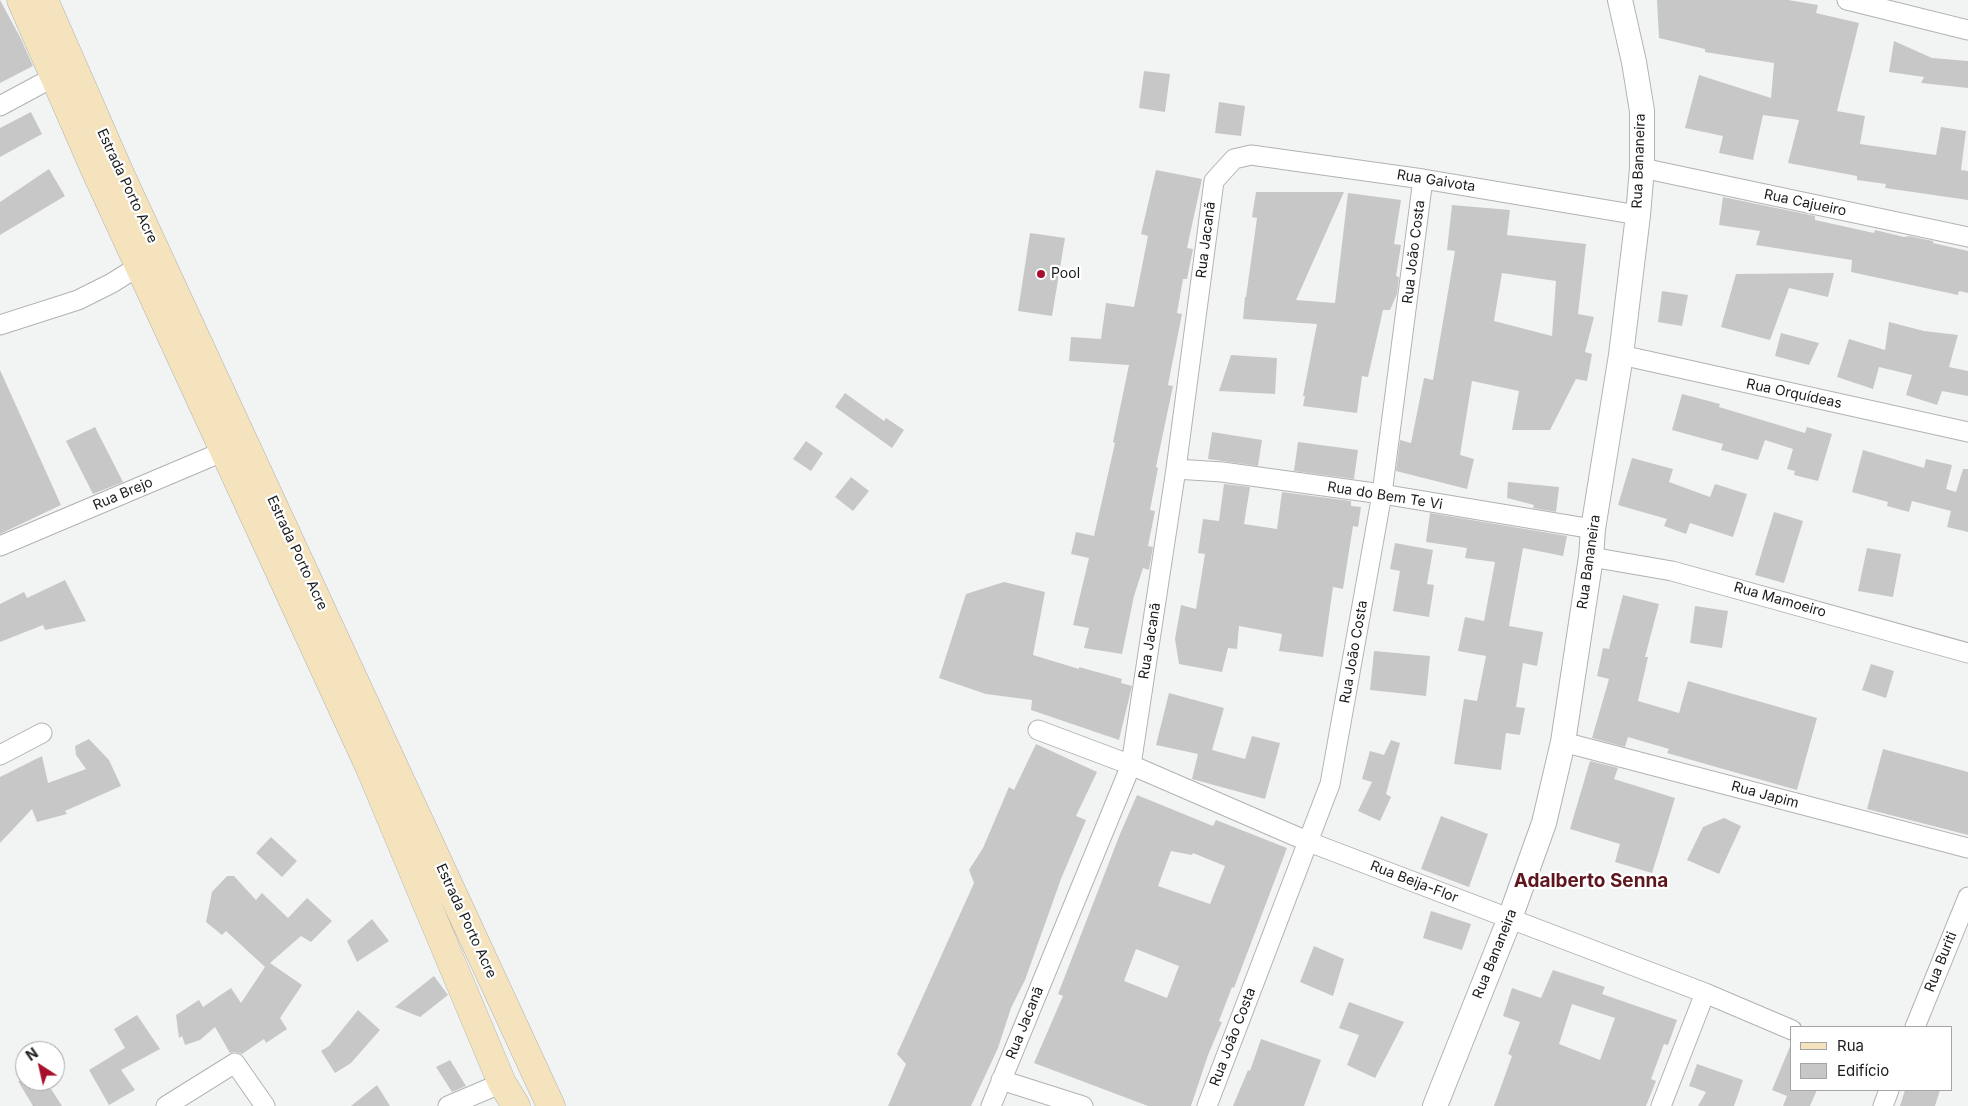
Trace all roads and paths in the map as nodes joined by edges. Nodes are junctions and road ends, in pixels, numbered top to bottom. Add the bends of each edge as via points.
1 (21, 0) edge
2 (44, 0) edge
3 (1620, 0) edge
4 (1847, 0) edge
5 (1968, 30) edge
6 (64, 71) junction
7 (0, 106) edge
8 (1234, 159) joint
9 (1642, 168) junction
10 (1423, 178) junction
11 (1638, 215) junction
12 (1968, 237) edge
13 (139, 266) junction
14 (0, 325) edge
15 (1621, 356) junction
16 (1968, 432) edge
17 (235, 447) junction
18 (1176, 469) junction
19 (1382, 494) junction
20 (1593, 529) junction
21 (0, 546) edge
22 (1591, 557) junction
23 (1968, 653) edge
24 (1038, 730) dead end
25 (42, 732) dead end
26 (1563, 742) junction
27 (0, 755) edge
28 (1131, 764) junction
29 (1309, 842) junction
30 (1968, 848) edge
31 (1968, 897) edge
32 (1510, 918) junction
33 (1705, 993) junction
34 (1915, 1026) edge
35 (1790, 1029) edge
36 (1001, 1080) junction
37 (502, 1083) junction
38 (1890, 1091) edge
39 (166, 1106) edge
40 (265, 1106) edge
41 (448, 1106) edge
42 (516, 1106) edge
43 (551, 1106) edge
44 (991, 1106) edge
45 (1083, 1106) edge
46 (1207, 1106) edge
47 (1435, 1106) edge
48 (1661, 1106) edge
49 (1883, 1106) edge

1 - 6 main road, Estrada Porto Acre
2 - 6 main road, Estrada Porto Acre
3 - 9 street, Rua Bananeira via 1642,111
4 - 5 street
6 - 7 street
6 - 13 main road, Estrada Porto Acre via 95,170
6 - 17 main road, Estrada Porto Acre via 122,178
8 - 10 street, Rua Gaivota via 1251,155
8 - 18 street, Rua Jacanã via 1214,181
9 - 11 street, Rua Bananeira
9 - 12 street, Rua Cajueiro
10 - 11 street, Rua Gaivota
10 - 19 street, Rua João Costa
11 - 15 street, Rua Bananeira
13 - 14 street via 78,300
13 - 17 main road, Estrada Porto Acre
15 - 16 street, Rua Orquídeas
15 - 20 street, Rua Bananeira
17 - 21 street, Rua Brejo
17 - 37 main road, Estrada Porto Acre
17 - 43 main road, Estrada Porto Acre
18 - 19 street, Rua do Bem Te Vi via 1222,472
18 - 28 street, Rua Jacanã
19 - 20 street, Rua do Bem Te Vi
19 - 29 street, Rua João Costa via 1330,784
20 - 22 street, Rua Bananeira
22 - 23 street, Rua Mamoeiro via 1672,571
22 - 26 street, Rua Bananeira
24 - 28 street, Rua Beija-Flor
25 - 27 street
26 - 30 street, Rua Japim
26 - 32 street, Rua Bananeira via 1544,824
28 - 29 street, Rua Beija-Flor
28 - 36 street, Rua Jacanã
29 - 32 street, Rua Beija-Flor
29 - 46 street, Rua João Costa
31 - 34 street, Rua Buriti
32 - 33 street, Rua Beija-Flor
32 - 47 street, Rua Bananeira
33 - 35 street, Rua Beija-Flor
33 - 48 street
36 - 44 street, Rua Jacanã
36 - 45 street
37 - 41 street
37 - 42 main road, Estrada Porto Acre
38 - 49 street
39 - 40 street via 235,1063

